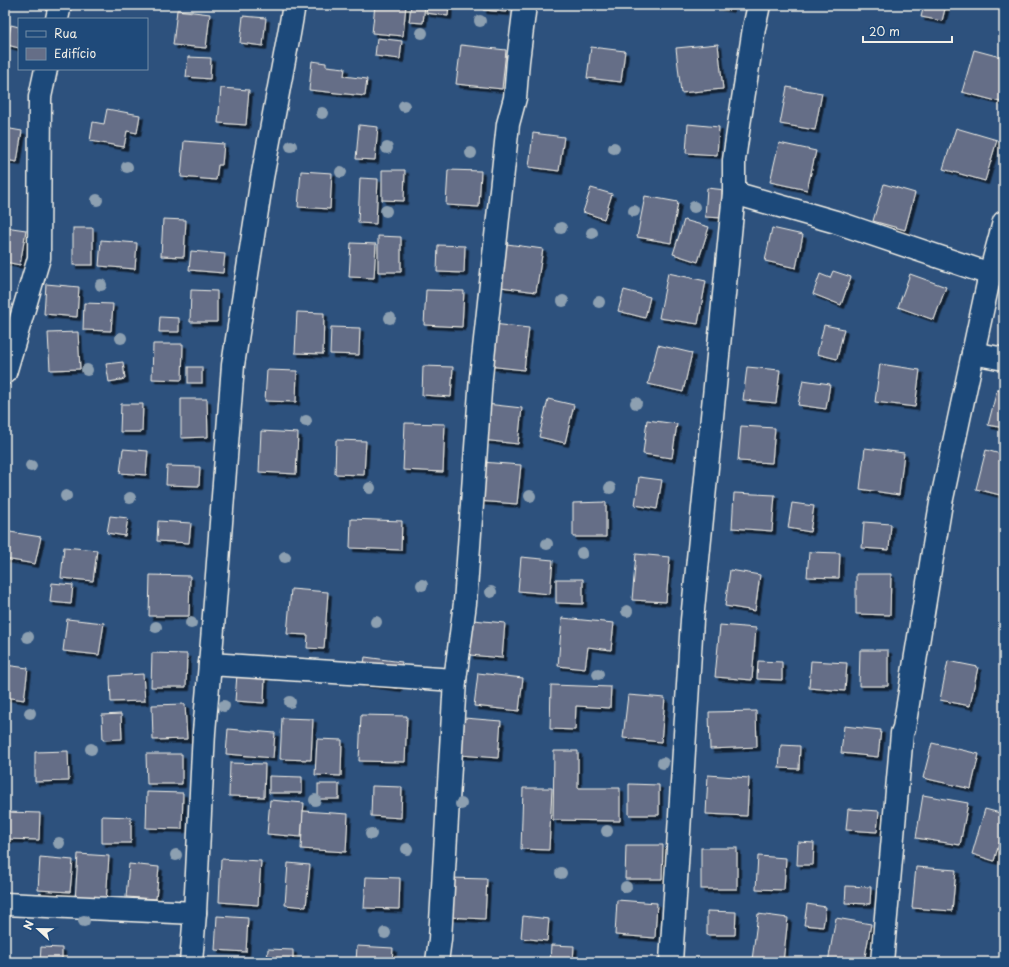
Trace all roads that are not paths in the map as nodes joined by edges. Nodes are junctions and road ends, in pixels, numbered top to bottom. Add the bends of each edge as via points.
1 (60, 5) edge
2 (294, 5) edge
3 (525, 5) edge
4 (759, 5) edge
5 (57, 18) edge
6 (46, 70) edge
7 (734, 193) junction
8 (1004, 222) edge
9 (990, 274) junction
10 (973, 353) junction
11 (1004, 359) edge
12 (5, 373) edge
13 (210, 664) junction
14 (455, 680) junction
15 (5, 904) edge
16 (195, 913) junction
17 (191, 962) edge
18 (437, 962) edge
19 (671, 962) edge
20 (882, 962) edge

1 - 5 street
2 - 13 street via 262,178 233,365
3 - 14 street via 515,98 508,124 481,377 464,603
4 - 7 street via 734,160
6 - 12 street via 40,97 39,258
7 - 9 street via 836,222
7 - 19 street via 692,620
8 - 9 street
9 - 10 street
10 - 11 street
10 - 20 street via 940,503 902,734
13 - 14 street
13 - 16 street
14 - 18 street
15 - 16 street
16 - 17 street

